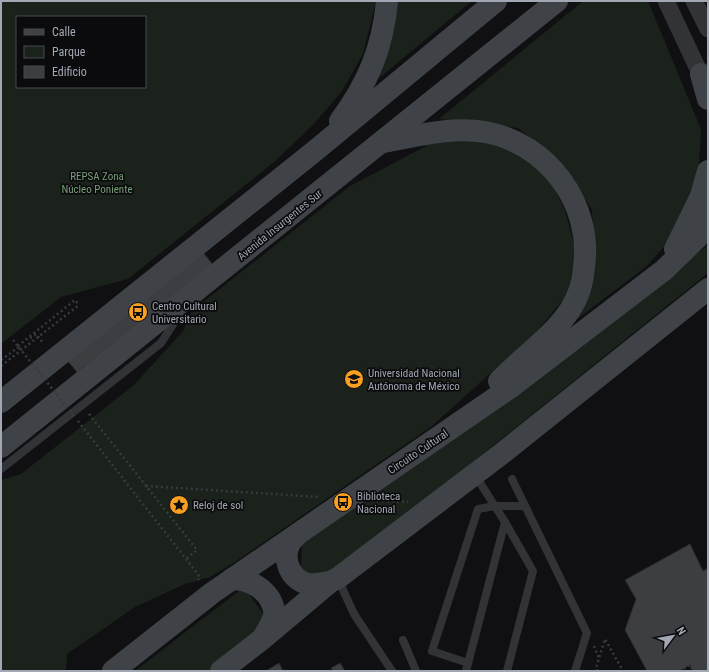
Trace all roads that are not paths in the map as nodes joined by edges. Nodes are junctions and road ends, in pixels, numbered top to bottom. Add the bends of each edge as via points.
1 (387, 1) edge
2 (496, 1) edge
3 (557, 1) edge
4 (666, 1) edge
5 (694, 1) edge
6 (708, 29) edge
7 (704, 82) edge
8 (708, 100) edge
9 (383, 142) junction
10 (316, 150) junction
11 (708, 171) edge
12 (708, 218) edge
13 (703, 235) edge
14 (664, 270) junction
15 (708, 289) edge
16 (190, 297) junction
17 (1, 402) edge
18 (474, 414) junction
19 (1, 447) edge
20 (1, 469) edge
21 (474, 474) junction
22 (512, 479) dead end
23 (495, 506) junction
24 (525, 506) junction
25 (505, 522) junction
26 (298, 534) junction
27 (232, 579) junction
28 (334, 580) junction
29 (261, 640) junction
30 (403, 640) dead end
31 (467, 667) edge
32 (113, 671) edge
33 (221, 671) edge
34 (392, 671) edge
35 (416, 671) edge
36 (507, 671) edge
37 (575, 671) edge

1 - 10 main road via 384,27 371,69 347,112
2 - 10 main road
3 - 9 main road, Avenida Insurgentes Sur
4 - 7 street
5 - 6 street
7 - 8 main road
9 - 16 main road, Avenida Insurgentes Sur
9 - 18 main road via 457,130 501,136 526,147 551,166 565,186 579,214 585,238 585,261 581,285 570,310 545,339 493,388
10 - 17 main road
11 - 14 main road via 701,196
12 - 13 main road, Circuito Cultural
13 - 14 main road, Circuito Cultural
14 - 18 main road, Circuito Cultural
15 - 21 main road
16 - 19 main road, Avenida Insurgentes Sur
16 - 20 lane via 161,344
18 - 26 main road, Circuito Cultural
21 - 23 lane
21 - 28 main road
22 - 24 lane
23 - 24 lane
23 - 25 lane
23 - 31 lane via 478,509 432,651
24 - 37 lane via 587,633
25 - 31 lane
25 - 36 lane via 533,571
26 - 27 main road, Circuito Cultural
26 - 28 main road via 289,544 288,568 296,578 306,584
27 - 29 main road via 244,579 260,588 269,598 274,611 271,624
27 - 32 main road, Circuito Cultural
28 - 29 main road
28 - 34 lane
29 - 33 main road
30 - 35 lane

